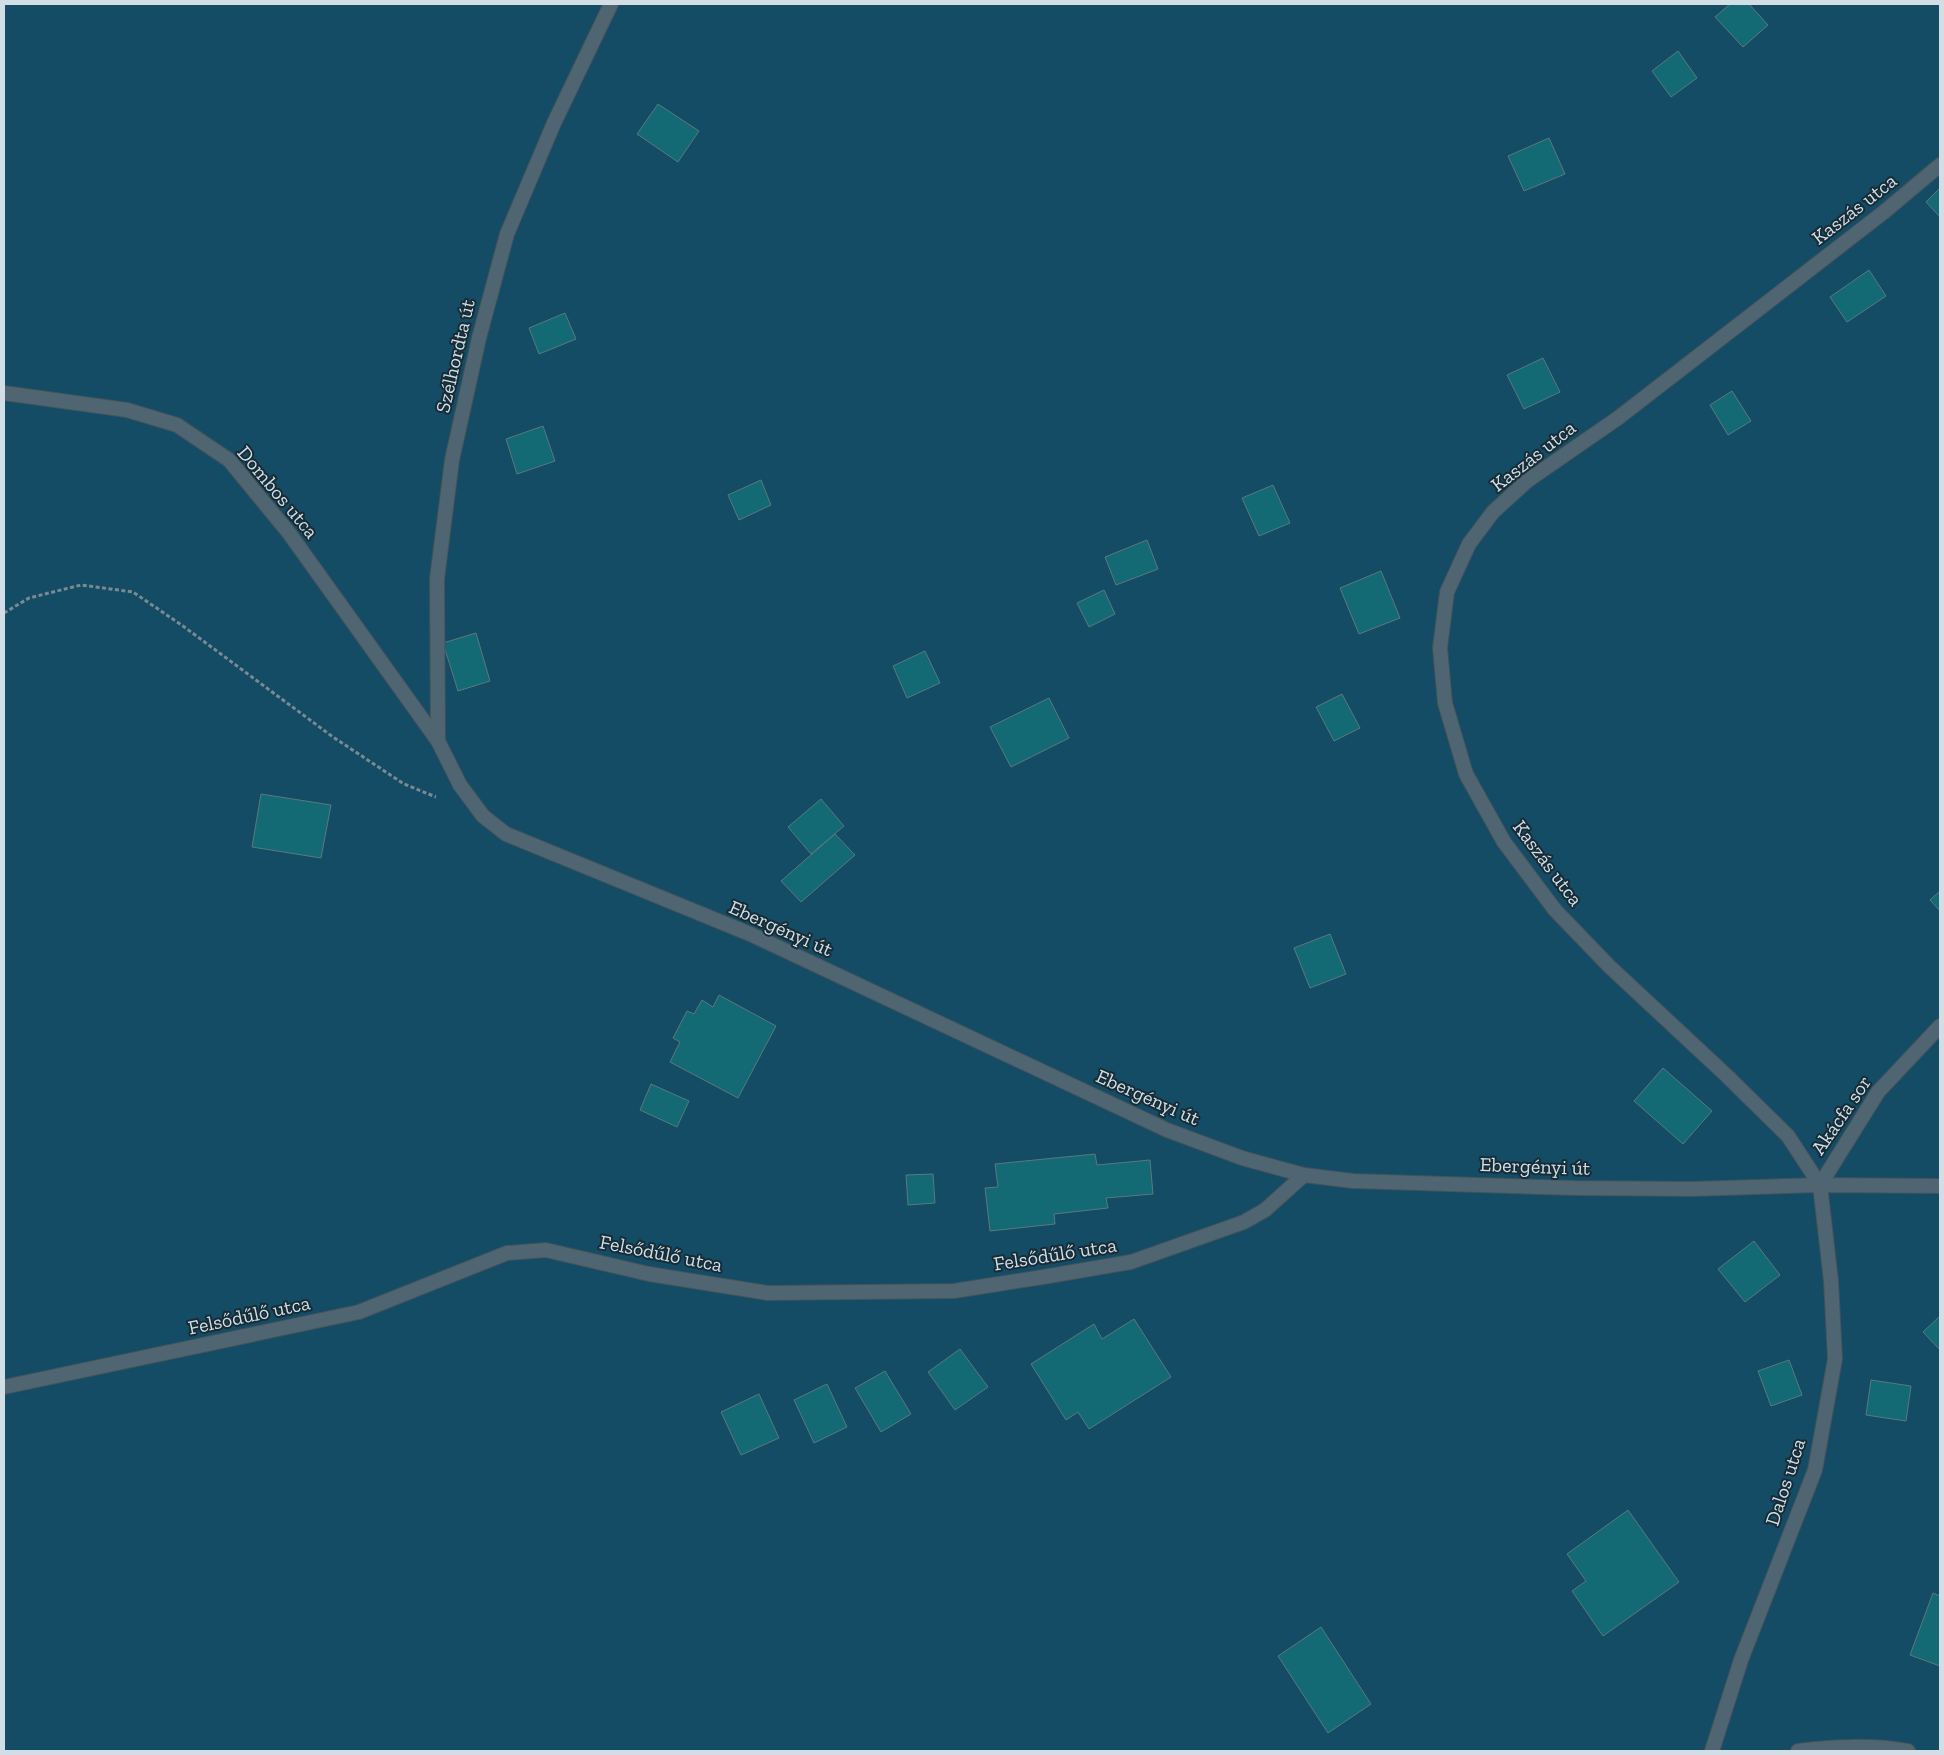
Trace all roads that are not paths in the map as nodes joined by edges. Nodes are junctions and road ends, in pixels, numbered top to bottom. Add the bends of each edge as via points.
1 (611, 4) edge
2 (1940, 165) edge
3 (4, 393) edge
4 (438, 740) junction
5 (1940, 1026) edge
6 (1304, 1175) junction
7 (1820, 1185) junction
8 (1940, 1186) edge
9 (4, 1387) edge
10 (1712, 1751) edge
11 (1798, 1751) edge
12 (1908, 1751) edge

1 - 4 street, Szélhordta út via 554,123 507,234 479,338 452,460 437,579
2 - 7 street, Kaszás utca via 1618,418 1527,481 1494,512 1469,544 1448,592 1440,648 1445,703 1466,774 1504,842 1556,910 1608,966 1788,1136
3 - 4 street, Dombos utca via 127,410 178,425 229,460 289,532
4 - 6 street, Ebergényi út via 460,786 483,816 506,834 750,934 1167,1130 1242,1158
5 - 7 street, Akácfa sor via 1878,1092
6 - 7 street, Ebergényi út via 1353,1181 1575,1188
6 - 9 street, Felsődűlő utca via 1265,1210 1244,1222 1131,1262 1043,1277 954,1291 768,1293 649,1274 546,1250 507,1253 359,1312
7 - 8 street, Ebergényi út
7 - 10 street, Dalos utca via 1831,1281 1835,1359 1814,1470 1741,1660
11 - 12 street via 1818,1748

